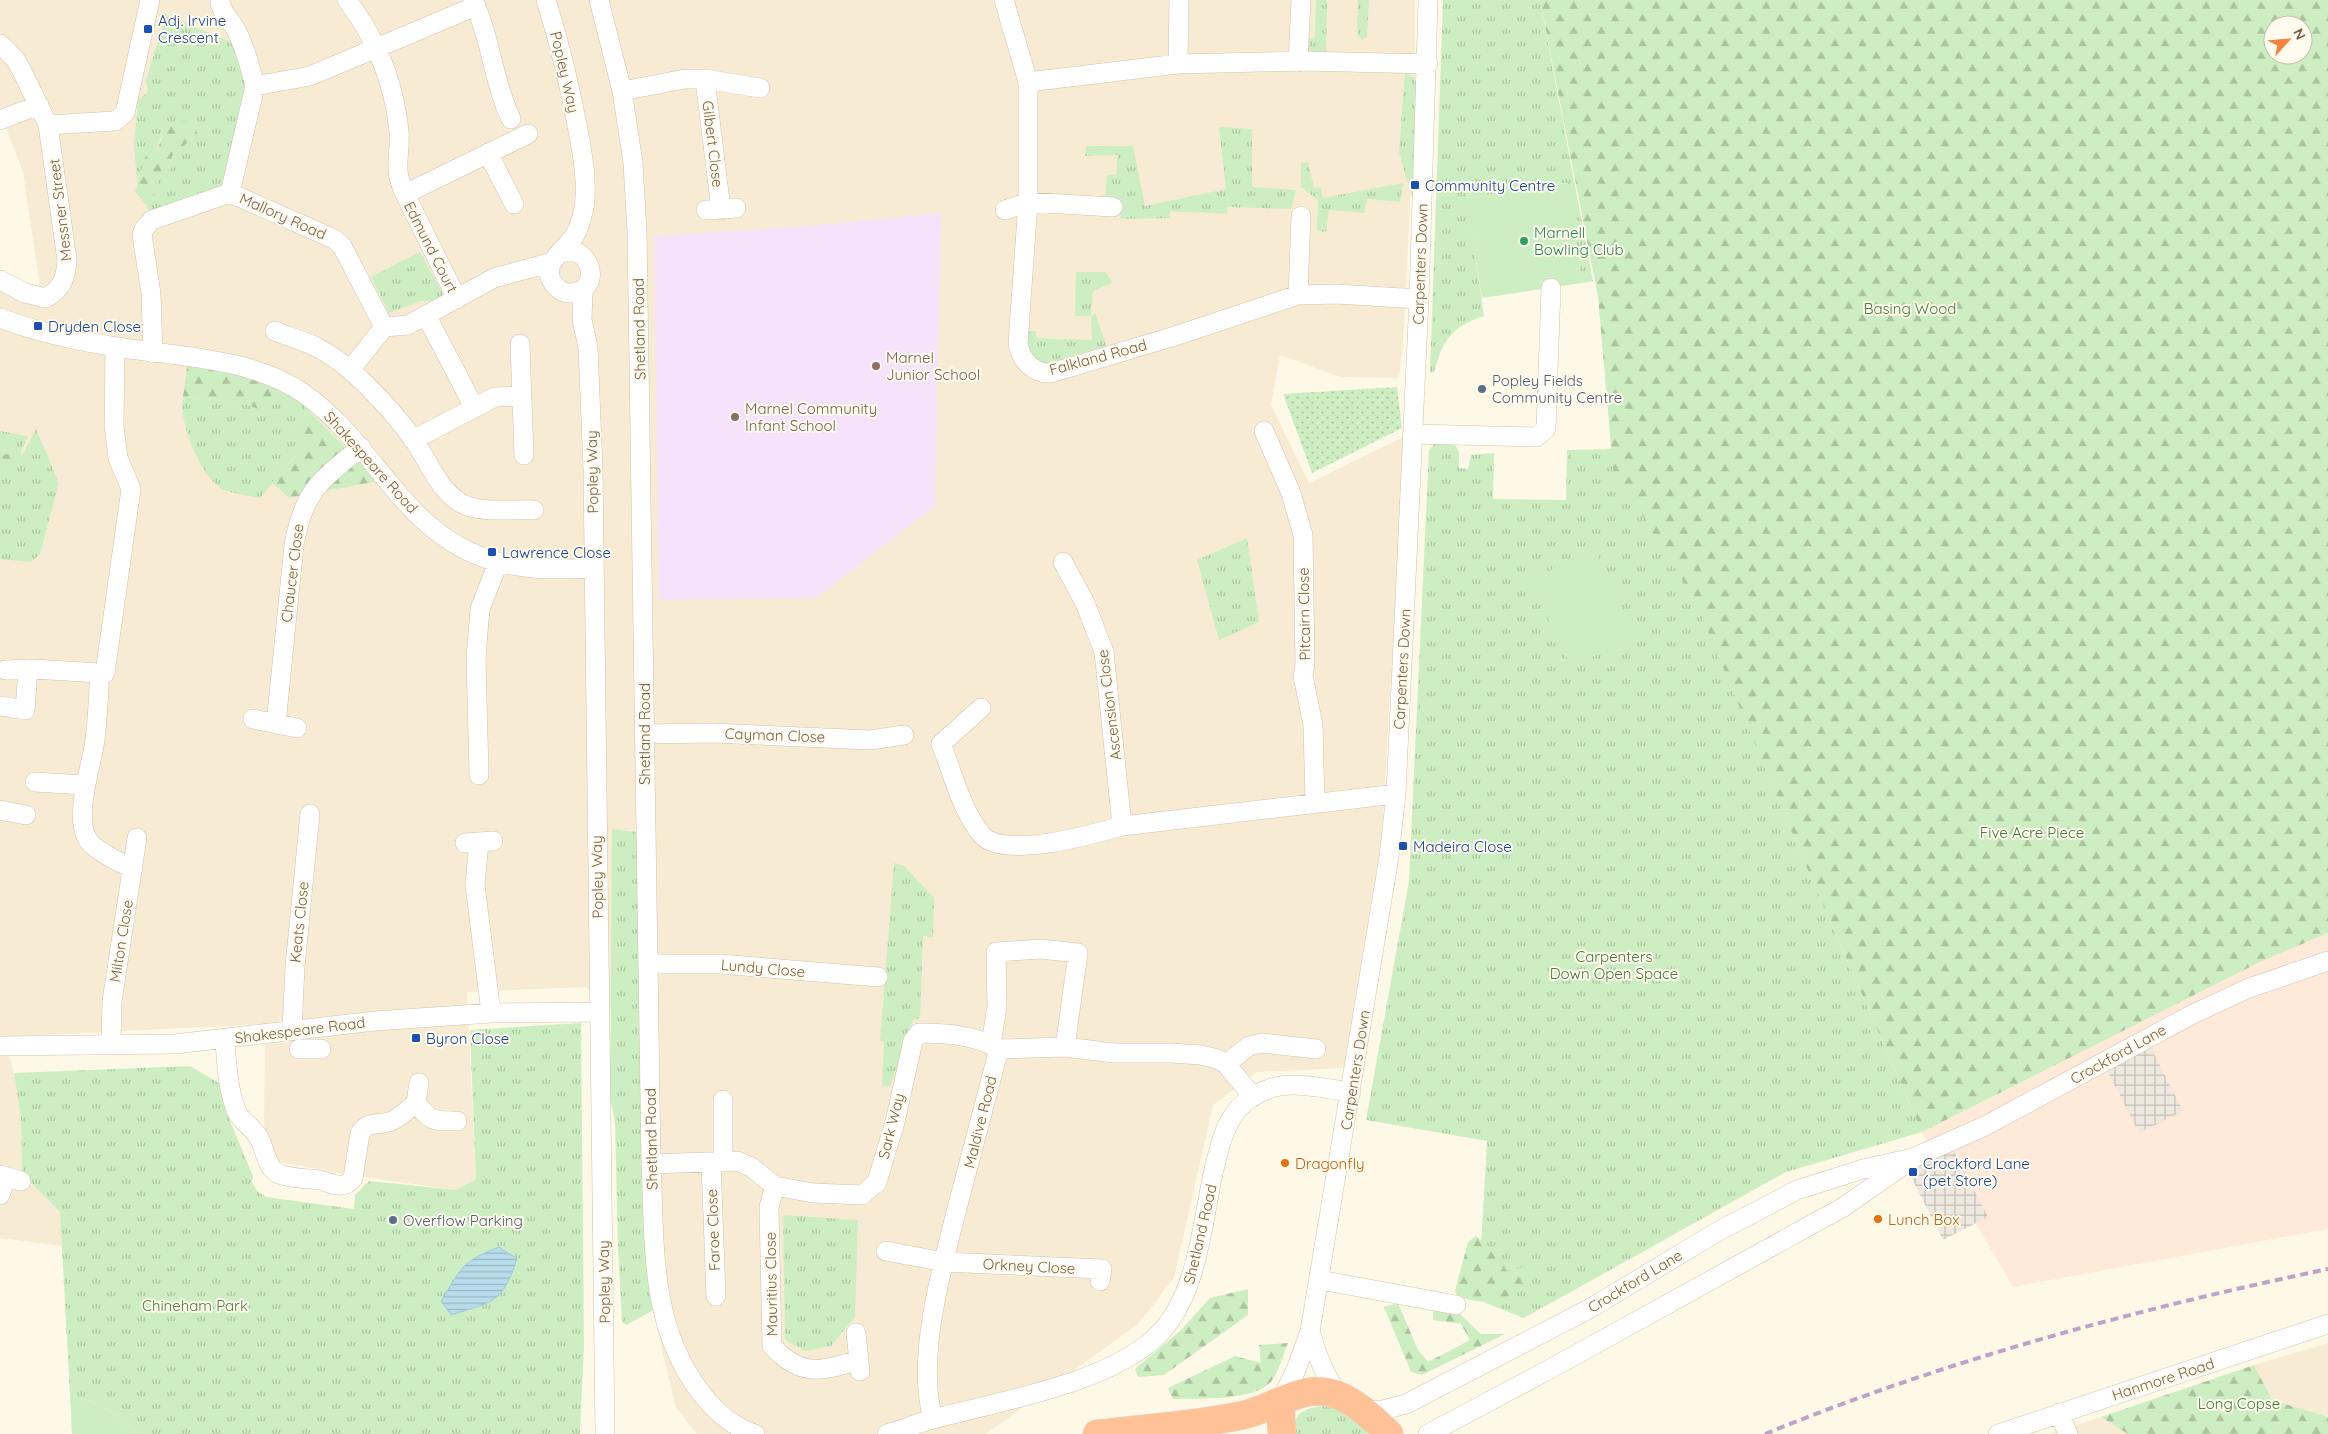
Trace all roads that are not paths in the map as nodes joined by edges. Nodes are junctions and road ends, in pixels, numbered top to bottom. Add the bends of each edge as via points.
1 (150, 0) edge
2 (220, 0) edge
3 (347, 0) edge
4 (546, 0) edge
5 (599, 0) edge
6 (1004, 0) edge
7 (1179, 0) edge
8 (1301, 0) edge
9 (1428, 0) edge
10 (475, 3) edge
11 (0, 44) edge
12 (377, 49) junction
13 (1298, 62) junction
14 (1178, 64) junction
15 (1428, 64) junction
16 (705, 79) junction
17 (1028, 82) junction
18 (255, 86) junction
19 (760, 88) dead end
20 (622, 91) junction
21 (39, 105) junction
22 (511, 119) dead end
23 (0, 120) edge
24 (48, 125) junction
25 (528, 134) dead end
26 (488, 153) junction
27 (230, 192) junction
28 (405, 194) junction
29 (1028, 202) junction
30 (514, 204) dead end
31 (1113, 208) dead end
32 (721, 209) dead end
33 (1005, 210) dead end
34 (1301, 216) dead end
35 (576, 233) junction
36 (584, 256) junction
37 (557, 257) junction
38 (514, 273) junction
39 (0, 280) edge
40 (1552, 288) dead end
41 (569, 289) junction
42 (1298, 295) junction
43 (457, 299) junction
44 (1419, 299) junction
45 (426, 315) junction
46 (0, 318) edge
47 (384, 327) junction
48 (275, 331) dead end
49 (520, 344) dead end
50 (115, 347) junction
51 (153, 353) junction
52 (350, 370) junction
53 (522, 396) junction
54 (474, 407) junction
55 (1264, 430) dead end
56 (1413, 434) junction
57 (413, 440) junction
58 (361, 446) junction
59 (524, 455) dead end
60 (534, 510) dead end
61 (1064, 562) dead end
62 (498, 563) junction
63 (593, 568) junction
64 (28, 669) junction
65 (5, 670) dead end
66 (100, 673) junction
67 (0, 706) edge
68 (981, 708) dead end
69 (253, 719) dead end
70 (276, 724) junction
71 (297, 728) dead end
72 (644, 734) junction
73 (910, 736) dead end
74 (478, 775) dead end
75 (35, 782) dead end
76 (85, 785) junction
77 (1396, 794) junction
78 (1315, 803) junction
79 (0, 810) edge
80 (26, 814) dead end
81 (311, 814) dead end
82 (1122, 826) junction
83 (136, 838) dead end
84 (479, 842) dead end
85 (133, 868) junction
86 (2328, 961) edge
87 (648, 964) junction
88 (879, 976) dead end
89 (599, 1012) junction
90 (491, 1013) junction
91 (298, 1030) junction
92 (225, 1038) junction
93 (112, 1045) junction
94 (0, 1046) edge
95 (1065, 1046) junction
96 (995, 1047) junction
97 (308, 1049) dead end
98 (1319, 1051) dead end
99 (1226, 1064) junction
100 (419, 1083) dead end
101 (1351, 1092) junction
102 (1253, 1097) junction
103 (723, 1100) dead end
104 (416, 1103) junction
105 (457, 1121) dead end
106 (1913, 1158) junction
107 (717, 1163) junction
108 (650, 1164) junction
109 (9, 1178) edge
110 (768, 1182) junction
111 (0, 1195) edge
112 (886, 1251) dead end
113 (944, 1262) junction
114 (1320, 1280) junction
115 (1100, 1281) dead end
116 (716, 1296) dead end
117 (1456, 1306) dead end
118 (2328, 1324) edge
119 (1310, 1330) junction
120 (856, 1333) dead end
121 (605, 1366) junction
122 (1337, 1394) junction
123 (1280, 1402) junction
124 (1359, 1409) junction
125 (2059, 1414) junction
126 (933, 1419) junction
127 (605, 1434) edge
128 (616, 1434) edge
129 (755, 1434) edge
130 (887, 1434) edge
131 (1097, 1434) edge
132 (1282, 1434) edge
133 (1389, 1434) edge
134 (1428, 1434) edge
135 (1998, 1434) edge
136 (2068, 1434) edge

1 - 24 street via 125,113 115,121
2 - 18 street via 220,7 244,47
3 - 12 street, Edmund Court
4 - 35 street, Popley Way via 566,67 583,158 584,206
5 - 20 street, Shetland Road
6 - 17 street, Falkland Road
7 - 14 street
8 - 13 street
9 - 15 street, Carpenters Down
10 - 12 street
10 - 22 street via 498,86
11 - 21 street via 15,59
12 - 18 street via 310,76
12 - 28 street, Edmund Court via 393,93 399,133 397,171
13 - 14 street
13 - 15 street
14 - 17 street
15 - 44 street, Carpenters Down
16 - 19 street, Gilbert Close
16 - 20 street, Gilbert Close via 685,79
16 - 32 street, Gilbert Close
17 - 29 street, Falkland Road
18 - 27 street
20 - 72 street, Shetland Road via 633,163 637,232
21 - 23 street
21 - 24 street
24 - 39 street, Messner Street via 66,245 66,277 61,286 46,298 25,293
25 - 26 street, Edmund Court
26 - 28 street, Edmund Court
26 - 30 street
27 - 47 street, Mallory Road via 334,239 342,246
27 - 51 street, Mallory Road via 152,220 144,229
28 - 43 street, Edmund Court
29 - 31 street
29 - 33 street
29 - 42 street, Falkland Road via 1018,344 1025,361 1038,371 1060,371
34 - 42 street
35 - 36 street
35 - 37 street, Popley Way
36 - 37 street via 577,252
36 - 41 street via 591,268 591,276
37 - 38 street
37 - 41 street, Popley Way via 549,273
38 - 41 street
38 - 43 street via 494,278
40 - 56 street via 1546,429 1536,436
41 - 63 street, Popley Way via 582,320 588,347
42 - 44 street, Falkland Road
43 - 45 street
44 - 56 street, Carpenters Down
45 - 47 street via 408,325
45 - 54 street
46 - 50 street, Shakespeare Road
47 - 52 street
48 - 52 street via 318,348
49 - 53 street
50 - 51 street, Shakespeare Road
50 - 66 street via 114,426 118,458 131,489 105,673
51 - 58 street, Shakespeare Road via 248,368 276,378 302,393 335,419
52 - 57 street
53 - 54 street via 495,397
53 - 59 street
54 - 57 street
55 - 78 street, Pitcairn Close via 1291,494 1303,535 1303,676 1313,725
56 - 77 street, Carpenters Down
57 - 60 street via 445,487 467,506
58 - 62 street, Shakespeare Road via 400,496 422,518 474,556
58 - 70 street, Chaucer Close via 316,485 299,516
61 - 82 street, Ascension Close via 1085,603 1104,652
62 - 63 street, Shakespeare Road via 527,568
62 - 74 street via 490,579 480,619 476,657
63 - 89 street, Popley Way
64 - 65 street
64 - 66 street
64 - 67 street via 25,710
66 - 76 street via 94,742
68 - 82 street via 942,744 966,810 983,836 1010,847 1082,838
69 - 70 street
70 - 71 street
72 - 73 street, Cayman Close via 713,733 870,740
72 - 87 street, Shetland Road
75 - 76 street
76 - 85 street via 82,824 88,841
77 - 78 street
77 - 101 street, Carpenters Down
78 - 82 street
79 - 80 street
81 - 91 street, Keats Close via 295,966
83 - 85 street, Milton Close
84 - 90 street via 475,885
85 - 93 street, Milton Close via 112,1001
86 - 106 street, Crockford Lane via 2249,988 2193,1014 1985,1126
87 - 88 street, Lundy Close via 720,964
87 - 108 street, Shetland Road
89 - 90 street, Shakespeare Road
89 - 121 street, Popley Way
90 - 91 street, Shakespeare Road
91 - 92 street, Shakespeare Road
91 - 97 street, Keats Close
92 - 93 street, Shakespeare Road via 175,1044
92 - 104 street via 228,1078 239,1115 252,1126 269,1164 285,1176 341,1186 348,1184 353,1178 360,1133 364,1127 390,1122
93 - 94 street, Shakespeare Road
95 - 96 street
95 - 96 street, Maldive Road via 1078,954 1041,948 996,952
95 - 99 street via 1114,1053 1200,1055
96 - 110 street, Sark Way via 951,1033 919,1033 913,1041 895,1122 877,1182 862,1195 813,1193
96 - 113 street, Maldive Road
98 - 99 street via 1262,1043 1249,1046
99 - 102 street
100 - 104 street
101 - 102 street, Shetland Road via 1290,1085 1269,1088
101 - 114 street, Carpenters Down
102 - 126 street, Shetland Road via 1234,1114 1225,1130 1186,1292 1174,1316 1158,1335 1139,1351 1078,1379 1021,1398
103 - 107 street, Faroe Close
104 - 105 street via 434,1121
106 - 124 street, Crockford Lane via 1862,1169 1797,1190 1717,1232 1589,1309 1406,1404 1379,1411
106 - 134 street, Crockford Lane via 1842,1208 1553,1374
107 - 108 street
107 - 110 street via 737,1162 751,1167
107 - 116 street, Faroe Close
108 - 129 street, Shetland Road via 658,1293 669,1337 687,1374 708,1401 721,1415
109 - 111 street
110 - 120 street, Mauritius Close via 772,1346 784,1359 807,1370 859,1366
112 - 113 street
113 - 115 street, Orkney Close via 1102,1269
113 - 126 street, Maldive Road via 930,1337 929,1385
114 - 117 street
114 - 119 street, Carpenters Down
118 - 125 street, Hanmore Road
119 - 122 street, Carpenters Down via 1324,1373
119 - 123 street, Carpenters Down
121 - 127 street, Popley Way
121 - 128 street via 612,1379
122 - 123 highway via 1310,1392
122 - 124 highway
123 - 131 highway via 1246,1414 1204,1422
123 - 132 highway
124 - 133 highway
125 - 135 street, Hanmore Road
125 - 136 street
126 - 130 street, Shetland Road

